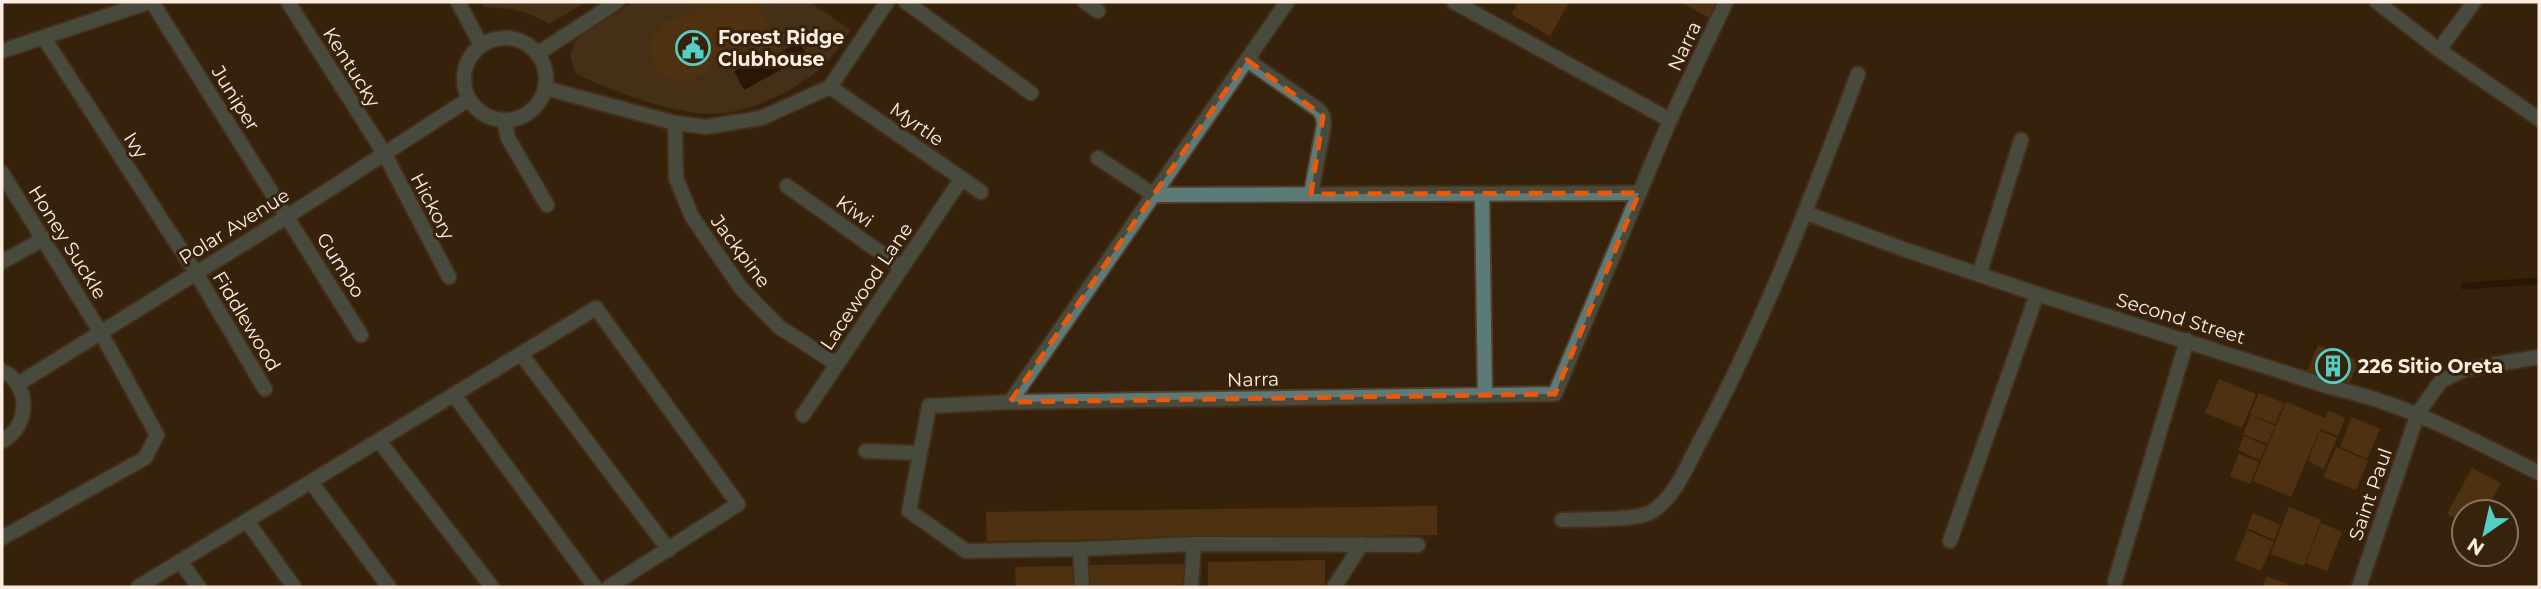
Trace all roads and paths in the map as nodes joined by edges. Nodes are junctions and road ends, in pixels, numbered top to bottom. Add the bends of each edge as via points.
1 (151, 2) edge
2 (288, 2) edge
3 (458, 2) edge
4 (617, 2) edge
5 (887, 2) edge
6 (906, 2) edge
7 (1085, 2) edge
8 (1287, 2) edge
9 (1454, 2) edge
10 (1726, 2) edge
11 (2377, 2) edge
12 (2474, 2) edge
13 (1098, 10) dead end
14 (44, 38) junction
15 (481, 45) junction
16 (2439, 50) junction
17 (2, 51) edge
18 (537, 54) junction
19 (1247, 61) junction
20 (1858, 74) dead end
21 (830, 87) junction
22 (545, 88) junction
23 (1031, 93) dead end
24 (469, 99) junction
25 (2539, 119) edge
26 (504, 120) junction
27 (1670, 120) junction
28 (675, 123) junction
29 (2021, 140) dead end
30 (384, 153) junction
31 (1098, 158) dead end
32 (2, 173) edge
33 (962, 178) junction
34 (787, 186) dead end
35 (981, 192) dead end
36 (1639, 193) junction
37 (1311, 194) junction
38 (1482, 194) junction
39 (1154, 195) junction
40 (548, 205) dead end
41 (1806, 213) junction
42 (288, 216) junction
43 (43, 239) junction
44 (2, 262) edge
45 (902, 268) junction
46 (196, 273) junction
47 (1979, 275) junction
48 (449, 277) dead end
49 (2036, 294) junction
50 (101, 332) junction
51 (361, 335) dead end
52 (2187, 340) junction
53 (521, 354) junction
54 (2539, 357) edge
55 (837, 364) junction
56 (2, 371) edge
57 (18, 384) junction
58 (265, 389) dead end
59 (453, 395) junction
60 (1485, 396) junction
61 (1010, 402) junction
62 (2418, 413) junction
63 (803, 415) dead end
64 (2, 441) edge
65 (379, 441) junction
66 (866, 451) dead end
67 (920, 453) junction
68 (2539, 473) edge
69 (311, 482) junction
70 (1562, 520) dead end
71 (247, 521) junction
72 (2, 538) edge
73 (1950, 541) dead end
74 (1194, 544) junction
75 (1362, 544) junction
76 (1418, 545) dead end
77 (1080, 549) junction
78 (669, 550) junction
79 (180, 561) junction
80 (2115, 581) dead end
81 (138, 587) edge
82 (198, 587) edge
83 (294, 587) edge
84 (389, 587) edge
85 (492, 587) edge
86 (595, 587) edge
87 (609, 587) edge
88 (1082, 587) edge
89 (1191, 587) edge
90 (1334, 587) edge
91 (2359, 587) edge

1 - 14 street
1 - 42 street, Juniper
2 - 30 street, Kentucky
3 - 15 street
4 - 18 street
5 - 21 street
6 - 23 street
7 - 13 street
8 - 19 street
9 - 27 street
10 - 27 street, Narra
11 - 16 street
12 - 16 street
14 - 17 street
14 - 46 street, Ivy
15 - 18 street via 511,39 525,43
15 - 24 street via 465,70
16 - 25 street
18 - 22 street via 545,70
19 - 37 street via 1323,116
19 - 39 street
20 - 41 street
21 - 28 street via 761,118 706,127
21 - 33 street, Myrtle
22 - 26 street via 530,112
22 - 28 street
24 - 26 street via 478,110
24 - 30 street, Polar Avenue
26 - 40 street via 508,138
27 - 36 street, Narra
28 - 55 street, Jackpine via 676,178 692,217 741,288 779,327
29 - 47 street
30 - 42 street, Polar Avenue
30 - 48 street, Hickory
31 - 39 street
32 - 43 street, Honey Suckle
33 - 35 street, Myrtle
33 - 45 street, Lacewood Lane
34 - 45 street, Kiwi
36 - 38 street
36 - 60 street, Narra via 1555,394
37 - 38 street
37 - 39 street
38 - 60 street
39 - 61 street
41 - 47 street, Second Street
41 - 70 street via 1720,404 1667,497 1653,511 1638,516
42 - 46 street, Polar Avenue
42 - 51 street, Gumbo
43 - 44 street
43 - 50 street, Honey Suckle
45 - 55 street, Lacewood Lane
46 - 50 street, Polar Avenue
46 - 58 street, Fiddlewood
47 - 49 street, Second Street
49 - 52 street, Second Street
49 - 73 street
50 - 57 street, Polar Avenue
50 - 72 street, Honey Suckle via 157,435 145,458
52 - 62 street, Second Street
52 - 80 street
53 - 59 street
53 - 78 street
53 - 78 street via 596,308 738,503
54 - 62 street, Saint Paul via 2466,369 2441,381
55 - 63 street, Lacewood Lane
56 - 57 street
57 - 64 street via 23,414 17,428
59 - 65 street
59 - 86 street
60 - 61 street, Narra
61 - 67 street, Narra via 929,406
62 - 68 street, Second Street
62 - 91 street, Saint Paul
65 - 69 street
65 - 85 street
66 - 67 street
67 - 77 street via 909,511 966,551
69 - 71 street
69 - 84 street
71 - 79 street
71 - 83 street
74 - 75 street
74 - 77 street
74 - 89 street
75 - 76 street
75 - 90 street
77 - 88 street
78 - 87 street
79 - 81 street
79 - 82 street

